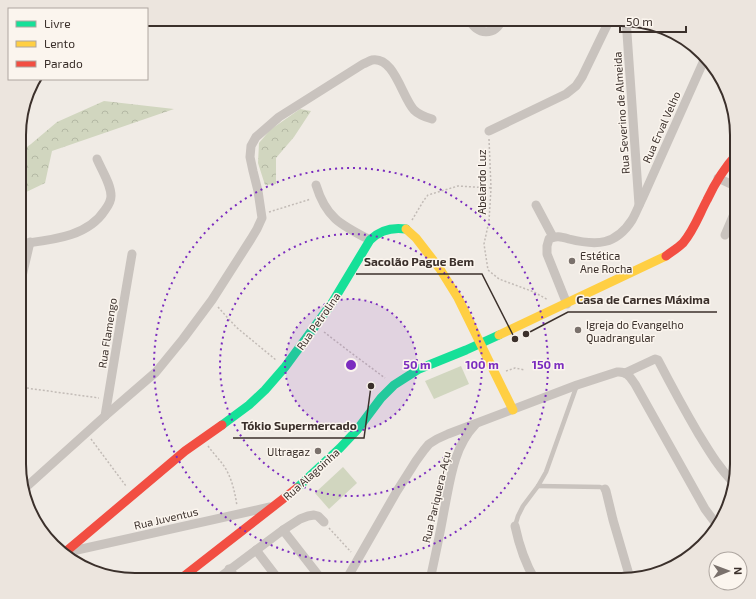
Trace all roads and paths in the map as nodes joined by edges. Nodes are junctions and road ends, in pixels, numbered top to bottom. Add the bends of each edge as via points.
1 (472, 26) edge
2 (498, 26) edge
3 (607, 26) edge
4 (626, 26) edge
5 (703, 63) edge
6 (432, 119) dead end
7 (489, 131) joint
8 (97, 159) dead end
9 (730, 162) edge
10 (718, 178) junction
11 (730, 184) edge
12 (316, 185) dead end
13 (491, 188) junction
14 (320, 196) junction
15 (536, 205) dead end
16 (639, 206) junction
17 (261, 214) junction
18 (730, 224) edge
19 (406, 229) junction
20 (725, 235) dead end
21 (553, 236) junction
22 (370, 240) junction
23 (30, 242) junction
24 (26, 243) edge
25 (132, 254) dead end
26 (26, 259) edge
27 (212, 300) junction
28 (564, 305) junction
29 (316, 325) junction
30 (480, 344) junction
31 (285, 367) junction
32 (525, 370) dead end
33 (495, 373) junction
34 (625, 373) junction
35 (394, 385) junction
36 (577, 385) junction
37 (26, 388) edge
38 (108, 400) junction
39 (513, 410) junction
40 (105, 416) junction
41 (476, 424) junction
42 (86, 433) junction
43 (201, 439) junction
44 (729, 478) edge
45 (28, 485) edge
46 (538, 486) junction
47 (605, 489) joint
48 (133, 495) junction
49 (273, 506) junction
50 (238, 514) junction
51 (714, 521) edge
52 (324, 522) joint
53 (515, 526) joint
54 (283, 530) junction
55 (68, 549) edge
56 (256, 550) junction
57 (71, 551) edge
58 (358, 558) junction
59 (229, 569) junction
60 (628, 572) edge
61 (188, 573) edge
62 (224, 573) edge
63 (232, 573) edge
64 (274, 573) edge
65 (317, 573) edge
66 (350, 573) edge
67 (431, 573) edge
68 (531, 573) edge

1 - 2 street via 482,32
3 - 7 street via 576,86 566,94
4 - 16 street, Rua Severino de Almeida
5 - 16 street, Rua Erval Velho
6 - 17 street via 422,117 412,109 386,64 379,60 363,64 279,117 256,137 251,146 250,157
7 - 13 path, Abelardo Luz
8 - 23 street via 112,198 103,214 86,229 74,234
9 - 10 street, Rua Alagoinha
10 - 11 street
10 - 28 street, Rua Alagoinha via 694,228 682,244 663,258
12 - 14 street
13 - 19 path via 458,186 428,195
13 - 28 path, Abelardo Luz via 489,221 484,244 488,270 500,279
14 - 17 path
14 - 22 street via 334,218
15 - 21 street
16 - 21 street, Rua Erval Velho via 623,231 604,243 593,244
17 - 27 street via 257,229
18 - 20 street
19 - 22 street, Rua Petrolina via 385,230
19 - 30 street via 440,270 458,298
21 - 28 street via 546,246 547,254
22 - 29 street, Rua Petrolina
23 - 24 street
23 - 26 street
25 - 38 street, Rua Flamengo
27 - 31 path via 236,327
27 - 40 street via 156,372
28 - 30 street, Rua Alagoinha
29 - 31 street, Rua Petrolina
29 - 35 path
30 - 33 street
30 - 35 street, Rua Alagoinha via 419,369
31 - 43 street, Rua Petrolina via 250,405
32 - 33 path via 515,368
33 - 39 street
34 - 36 street via 617,372
34 - 44 street via 658,360 687,414
34 - 51 street via 635,384
35 - 49 street, Rua Alagoinha via 340,448 301,485
36 - 39 street
36 - 46 lane via 546,472
37 - 38 path
38 - 40 street, Rua Flamengo
39 - 41 street
40 - 42 street
41 - 58 street via 429,444 397,491
41 - 67 street, Rua Pariquera-Açu via 458,450
42 - 45 street
42 - 48 path
43 - 48 street, Rua Petrolina
43 - 50 path via 229,476
46 - 47 lane
46 - 53 lane via 523,506
47 - 60 street
48 - 55 street, Rua Petrolina
49 - 50 street, Rua Juventus
49 - 61 street, Rua Alagoinha
50 - 57 street, Rua Juventus
52 - 54 street via 318,516 308,516 300,518
52 - 58 path
53 - 68 street via 518,542
54 - 56 street
54 - 65 street
56 - 59 street
56 - 64 street
58 - 66 street
59 - 62 street
59 - 63 street

